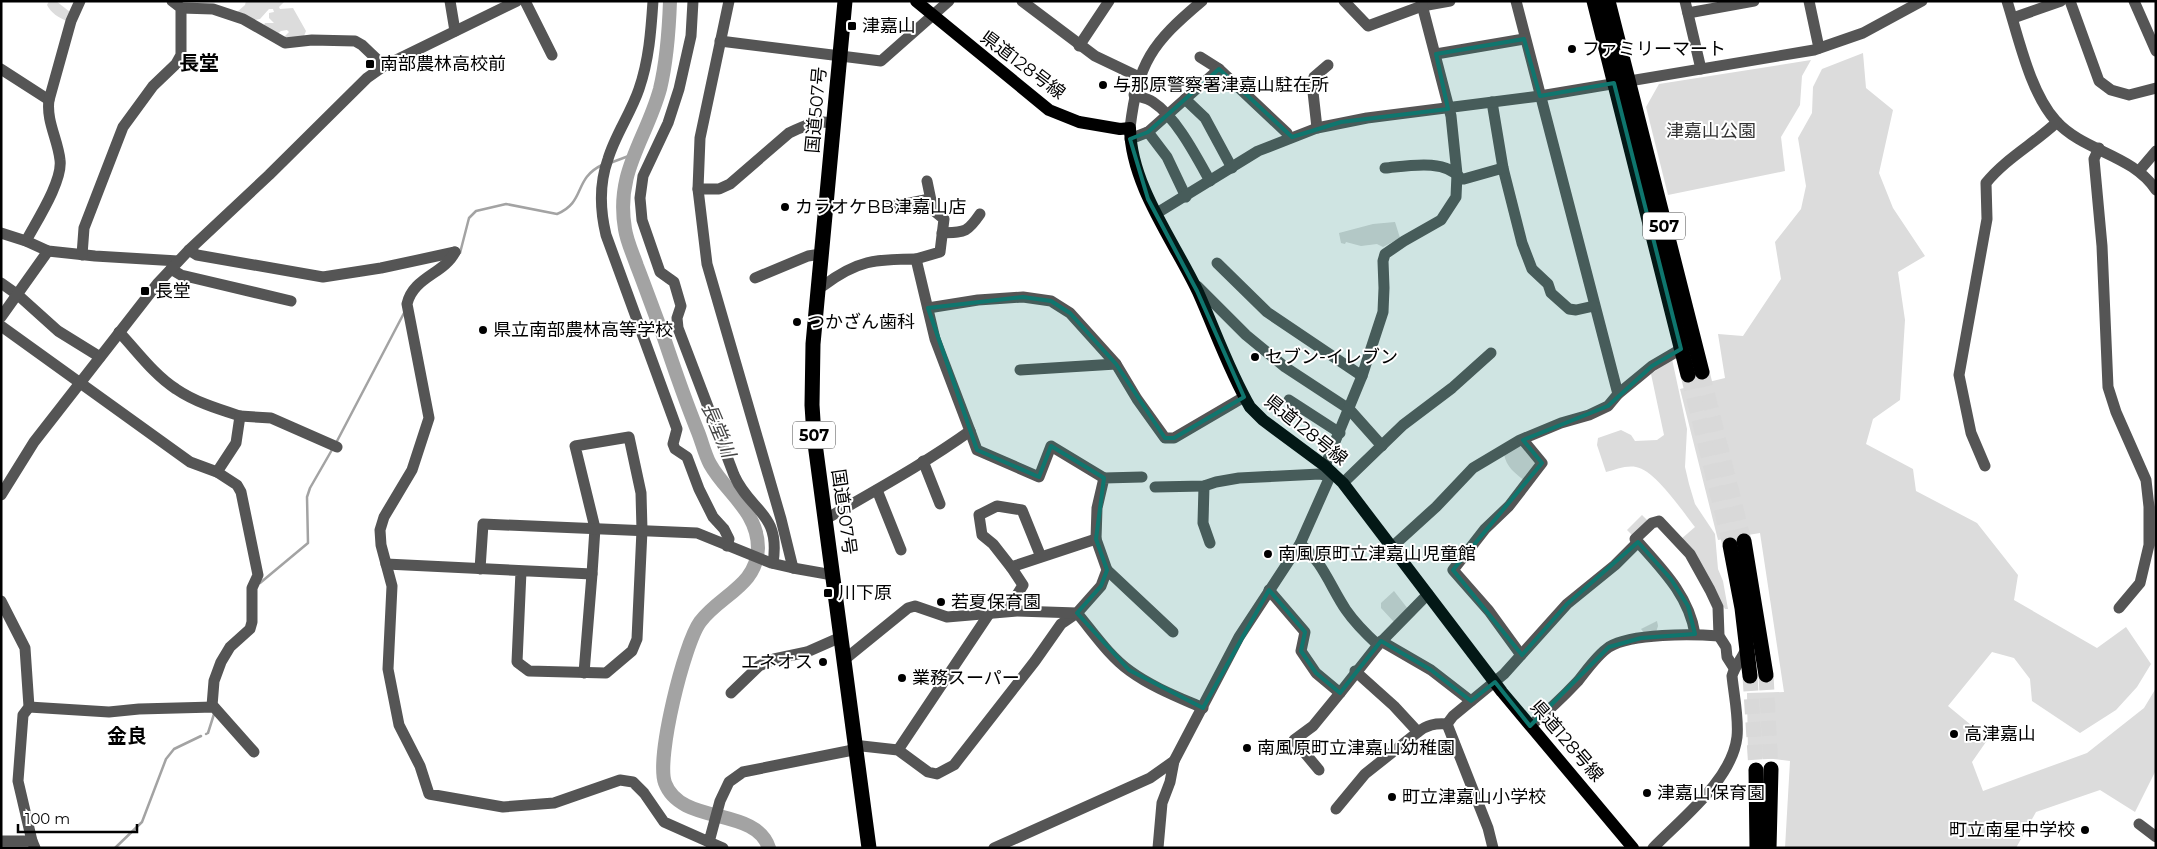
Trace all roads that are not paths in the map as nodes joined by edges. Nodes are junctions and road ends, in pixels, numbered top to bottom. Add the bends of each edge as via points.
1 (80, 1) edge
2 (450, 1) edge
3 (517, 1) edge
4 (525, 1) edge
5 (653, 1) edge
6 (729, 1) edge
7 (845, 1) edge
8 (916, 1) edge
9 (949, 1) edge
10 (1022, 1) edge
11 (1109, 1) edge
12 (1202, 1) edge
13 (1344, 1) edge
14 (1450, 1) edge
15 (1516, 1) edge
16 (1594, 1) edge
17 (1608, 1) edge
18 (1685, 1) edge
19 (1808, 1) edge
20 (1922, 1) edge
21 (2007, 1) edge
22 (2061, 1) edge
23 (2070, 1) edge
24 (2134, 1) edge
25 (697, 2) edge
26 (1750, 2) edge
27 (1422, 4) edge
28 (176, 5) edge
29 (1688, 13) junction
30 (933, 16) junction
31 (2012, 18) junction
32 (455, 31) junction
33 (1524, 39) junction
34 (720, 41) junction
35 (1079, 46) junction
36 (1819, 48) junction
37 (2156, 52) edge
38 (1436, 54) junction
39 (552, 55) dead end
40 (840, 56) junction
41 (1200, 57) dead end
42 (384, 66) junction
43 (1328, 66) dead end
44 (1, 69) edge
45 (1219, 69) junction
46 (1701, 69) junction
47 (1139, 77) junction
48 (1620, 82) junction
49 (2156, 88) edge
50 (1134, 96) junction
51 (1540, 96) junction
52 (1186, 99) junction
53 (48, 100) junction
54 (1492, 102) junction
55 (1449, 109) junction
56 (1166, 115) junction
57 (2057, 122) junction
58 (834, 124) junction
59 (1317, 128) junction
60 (1148, 132) junction
61 (1130, 134) junction
62 (1289, 138) junction
63 (2099, 148) junction
64 (2156, 151) edge
65 (1232, 168) junction
66 (1385, 168) dead end
67 (1503, 168) junction
68 (2139, 171) junction
69 (1458, 174) junction
70 (927, 181) dead end
71 (1210, 181) junction
72 (698, 189) junction
73 (2156, 190) edge
74 (1186, 197) junction
75 (930, 199) junction
76 (890, 207) dead end
77 (1157, 213) junction
78 (980, 214) dead end
79 (942, 233) junction
80 (1, 234) edge
81 (26, 241) junction
82 (190, 250) junction
83 (48, 251) junction
84 (821, 254) junction
85 (82, 255) junction
86 (916, 259) junction
87 (1217, 263) dead end
88 (174, 265) junction
89 (754, 278) dead end
90 (1192, 281) junction
91 (1, 284) edge
92 (819, 285) junction
93 (18, 295) junction
94 (291, 301) dead end
95 (1594, 306) junction
96 (928, 308) junction
97 (1, 317) edge
98 (1, 326) edge
99 (119, 332) junction
100 (1682, 349) junction
101 (1491, 353) dead end
102 (100, 357) junction
103 (1116, 364) junction
104 (1020, 370) dead end
105 (1362, 376) junction
106 (79, 384) junction
107 (1618, 394) junction
108 (1244, 397) junction
109 (1289, 400) dead end
110 (1349, 409) junction
111 (240, 416) junction
112 (970, 432) junction
113 (1340, 433) junction
114 (1522, 440) junction
115 (333, 445) dead end
116 (1382, 446) junction
117 (923, 461) junction
118 (1985, 466) dead end
119 (1329, 471) junction
120 (217, 472) junction
121 (1142, 477) dead end
122 (1104, 478) junction
123 (1343, 483) junction
124 (1204, 486) junction
125 (1155, 487) dead end
126 (877, 490) junction
127 (1, 494) edge
128 (940, 504) dead end
129 (826, 519) junction
130 (595, 528) junction
131 (642, 530) junction
132 (1096, 539) junction
133 (1635, 539) dead end
134 (1210, 543) dead end
135 (1300, 544) junction
136 (728, 546) junction
137 (1392, 547) junction
138 (901, 550) dead end
139 (1041, 557) junction
140 (772, 563) junction
141 (386, 564) junction
142 (1011, 567) junction
143 (793, 568) junction
144 (480, 569) junction
145 (1107, 570) junction
146 (521, 571) junction
147 (833, 573) junction
148 (592, 574) junction
149 (1269, 590) junction
150 (1428, 594) junction
151 (1, 601) edge
152 (2119, 608) dead end
153 (1007, 611) junction
154 (1077, 613) junction
155 (989, 614) junction
156 (1173, 632) dead end
157 (1696, 634) junction
158 (1719, 636) junction
159 (841, 637) junction
160 (1379, 643) junction
161 (1747, 647) junction
162 (1522, 655) junction
163 (844, 660) junction
164 (1734, 668) junction
165 (1355, 671) junction
166 (584, 673) junction
167 (1766, 675) tunnel mouth
168 (1750, 676) tunnel mouth
169 (1495, 682) junction
170 (731, 693) dead end
171 (1340, 693) junction
172 (1471, 701) junction
173 (214, 707) junction
174 (1203, 708) junction
175 (26, 712) junction
176 (1447, 724) junction
177 (1530, 726) junction
178 (1418, 732) junction
179 (856, 750) junction
180 (898, 750) junction
181 (254, 752) dead end
182 (1174, 761) junction
183 (1320, 770) dead end
184 (1336, 809) dead end
185 (2139, 824) dead end
186 (2156, 837) edge
187 (1, 841) edge
188 (709, 842) junction
189 (33, 845) edge
190 (723, 848) edge
191 (869, 848) edge
192 (994, 848) edge
193 (1158, 848) edge
194 (1492, 848) edge
195 (1634, 848) edge
196 (1653, 848) edge
197 (1757, 848) edge
198 (1769, 848) edge

1 - 53 street via 71,20
2 - 32 street
3 - 32 street
4 - 39 street
5 - 136 street via 651,41 640,86 606,164 602,215 606,235 677,429 672,444 687,457 713,517 729,539
6 - 34 street
7 - 40 highway, 国道507号 / 507
8 - 30 main road, 県道128号線
9 - 30 street
10 - 35 street
11 - 35 street
12 - 47 street via 1162,37
13 - 27 street via 1368,26
14 - 27 street
15 - 33 street
16 - 48 highway, 507
17 - 48 highway, 507
18 - 29 street
19 - 36 street
20 - 36 street via 1863,33
21 - 31 street
22 - 31 street
23 - 49 street via 2099,81 2111,90 2128,95
24 - 37 street
25 - 140 street via 679,89 668,123 643,176 642,220 660,272 674,282 681,306 678,328 739,488 769,520 775,550
26 - 29 street
27 - 38 street
28 - 42 street via 213,9 243,19 285,43 312,40 355,42
28 - 85 street via 181,55 123,127 84,228
29 - 46 street
30 - 40 street via 881,61
30 - 61 main road, 県道128号線 via 1049,110 1079,122 1120,129
31 - 57 street via 2034,84
32 - 42 street
33 - 38 street
33 - 51 street
34 - 40 street
34 - 72 street via 700,138
35 - 47 street
36 - 46 street
38 - 55 street
40 - 58 highway, 国道507号 / 507
41 - 45 street
42 - 82 street via 367,78
43 - 59 street via 1314,77 1312,83
44 - 53 street
45 - 52 street
45 - 62 street
46 - 48 street
47 - 50 street
48 - 51 street
48 - 100 highway, 507
48 - 100 highway, 507 via 1695,373
50 - 56 street via 1153,102
50 - 61 street
51 - 54 street
51 - 95 street
52 - 56 street
52 - 65 street via 1205,118
53 - 81 street via 60,162 54,188
54 - 55 street
54 - 67 street
55 - 59 street via 1367,118
55 - 69 street
56 - 60 street
56 - 71 street via 1183,134
57 - 63 street via 2076,137
57 - 118 street via 1986,183 1987,219 1959,376 1971,434
58 - 72 street via 828,121 799,128 730,184 719,189
58 - 84 highway, 国道507号 / 507
59 - 62 street
60 - 61 street
60 - 74 street via 1167,157
61 - 77 main road, 県道128号線 via 1148,199
62 - 65 street
63 - 68 street
63 - 152 street via 2094,159 2108,387 2146,480 2149,507 2149,545 2140,583
64 - 68 street
65 - 71 street
66 - 69 street via 1433,166
67 - 69 street via 1464,179
67 - 95 street via 1532,269 1569,309
68 - 73 street
69 - 105 street via 1456,197 1441,220 1385,254 1383,312
70 - 75 street
71 - 74 street
72 - 143 street via 707,264
74 - 77 street
75 - 76 street
75 - 79 street via 933,210 944,219
77 - 90 main road, 県道128号線
78 - 79 street via 964,232
79 - 86 street via 940,252
80 - 81 street
81 - 83 street
82 - 88 street
82 - 141 street via 197,255 323,277 455,252 451,261 415,286 407,304 429,418 412,470 384,517 380,530
83 - 85 street
83 - 93 street
84 - 89 street via 808,256
84 - 92 highway, 国道507号 / 507
85 - 88 street
86 - 92 street via 861,263 823,286
86 - 96 street
87 - 105 street via 1267,312
88 - 94 street via 181,275
88 - 99 street
90 - 108 main road, 県道128号線
90 - 110 street via 1246,335 1279,362
91 - 93 street
92 - 129 highway, 国道507号 / 507 via 812,405
93 - 97 street
93 - 102 street via 58,331
95 - 107 street
96 - 103 street via 1023,297 1051,301 1070,313
96 - 112 street
98 - 106 street
99 - 102 street
99 - 111 street via 175,389 216,409
100 - 107 street via 1652,366
101 - 116 street
102 - 106 street
103 - 104 street
103 - 108 street via 1165,438 1174,438
105 - 110 street
106 - 120 street via 190,462
106 - 127 street via 34,442
107 - 114 street via 1608,406 1590,415
108 - 119 main road, 県道128号線 via 1258,416
109 - 113 street
110 - 113 street
110 - 116 street
111 - 115 street via 271,418
111 - 120 street via 236,443
112 - 117 street
112 - 122 street via 977,450 1039,477 1051,446
113 - 119 street
114 - 137 street via 1473,468
114 - 162 street via 1542,463 1453,570
116 - 123 street
117 - 126 street
117 - 128 street
119 - 123 main road, 県道128号線
119 - 124 street via 1239,478
119 - 135 street via 1312,521
120 - 173 street via 237,485 241,492 258,575 252,588 250,629 230,647 221,662 214,681
121 - 122 street
122 - 132 street via 1097,508
123 - 137 main road, 県道128号線
124 - 125 street
124 - 134 street via 1203,523
126 - 129 street
126 - 138 street
129 - 147 highway, 国道507号 / 507
130 - 131 street
130 - 131 street via 575,446 629,438 641,493
130 - 144 street via 483,524
130 - 148 street
131 - 136 street via 697,533
131 - 166 street via 637,639 632,650 606,673
132 - 139 street
132 - 145 street
133 - 158 street via 1652,523 1659,521 1690,554 1718,607
135 - 149 street
135 - 160 street via 1318,560 1358,626
136 - 140 street
137 - 150 main road, 県道128号線
139 - 142 street
139 - 142 street via 1022,510 997,506 979,515 982,534
140 - 143 street
141 - 144 street
141 - 188 street via 392,586 388,669 399,725 420,766 429,794 503,807 554,803 620,780 633,782 664,822
142 - 153 street via 1023,585
143 - 147 street
144 - 146 street
145 - 154 street via 1101,586
145 - 156 street
146 - 148 street
146 - 166 street via 517,662 529,671
147 - 159 highway, 国道507号 / 507
148 - 166 street
149 - 171 street via 1305,632 1301,651 1316,673
149 - 174 street via 1239,637
150 - 160 street
150 - 169 main road, 県道128号線
151 - 175 street via 25,648
153 - 154 street
153 - 155 street
154 - 174 street via 1129,670
154 - 180 street via 1061,624 954,765 937,774 928,772
155 - 163 street via 947,618 915,606 908,608
155 - 180 street
157 - 158 street
157 - 162 street via 1688,606 1671,579 1638,542 1567,604
157 - 177 street via 1641,638 1609,647
158 - 164 street
159 - 163 highway, 国道507号 / 507
159 - 170 street via 759,666
160 - 165 street
160 - 172 street via 1431,670
161 - 164 street
161 - 167 highway via 1737,543
161 - 168 highway
162 - 169 street
163 - 179 highway, 国道507号 / 507
164 - 196 street via 1737,736 1728,766 1714,786
165 - 171 street
165 - 178 street
169 - 172 street
169 - 177 main road, 県道128号線
171 - 183 street via 1313,726 1294,740
172 - 176 street
173 - 175 street
173 - 181 street
174 - 182 street
175 - 189 street via 18,781
176 - 178 street via 1432,725
176 - 194 street via 1488,828
177 - 195 main road, 県道128号線
178 - 184 street via 1365,774
179 - 180 street via 862,746
179 - 188 street via 743,772 729,782 720,800
179 - 191 highway, 国道507号 / 507
182 - 192 street via 1150,778
182 - 193 street via 1162,804
185 - 186 street
187 - 189 street
188 - 190 street
197 - 198 highway via 1764,770

